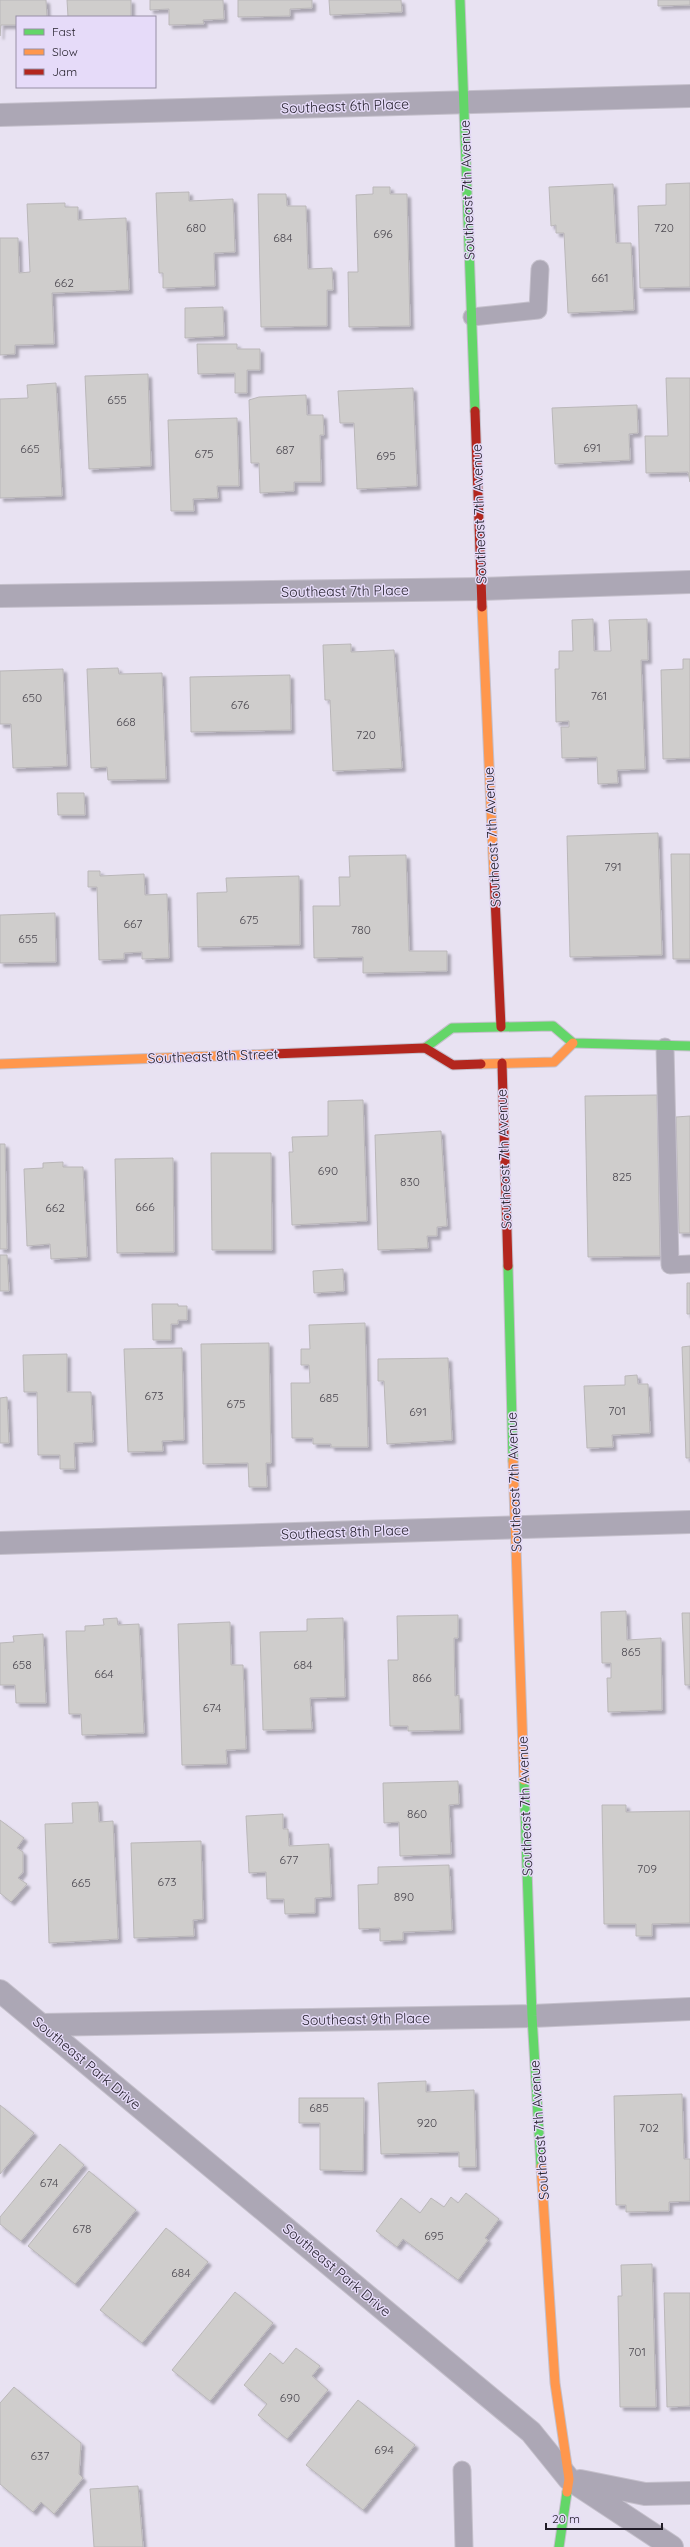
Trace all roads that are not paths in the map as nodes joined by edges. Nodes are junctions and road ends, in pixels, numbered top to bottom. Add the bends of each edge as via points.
1 (460, 0) edge
2 (690, 96) edge
3 (464, 103) junction
4 (0, 115) edge
5 (540, 269) dead end
6 (472, 316) junction
7 (690, 582) edge
8 (481, 589) junction
9 (0, 596) edge
10 (501, 1027) junction
11 (573, 1043) junction
12 (690, 1046) edge
13 (665, 1047) junction
14 (425, 1048) junction
15 (502, 1063) junction
16 (0, 1064) edge
17 (690, 1264) edge
18 (690, 1522) edge
19 (515, 1526) junction
20 (0, 1543) edge
21 (0, 1991) edge
22 (690, 2010) edge
23 (532, 2016) junction
24 (42, 2025) junction
25 (462, 2470) dead end
26 (569, 2479) junction
27 (690, 2493) edge
28 (464, 2547) edge
29 (559, 2547) edge
30 (672, 2547) edge

1 - 3 street, Southeast 7th Avenue
2 - 3 street, Southeast 6th Place
3 - 4 street, Southeast 6th Place
3 - 6 street, Southeast 7th Avenue
5 - 6 lane via 538,310
6 - 8 street, Southeast 7th Avenue
7 - 8 street, Southeast 7th Place
8 - 9 street, Southeast 7th Place
8 - 10 street, Southeast 7th Avenue
10 - 11 street via 553,1026
10 - 14 street via 452,1028
11 - 13 street
11 - 15 street via 554,1062
12 - 13 street
13 - 17 lane via 670,1265
14 - 15 street via 453,1064
14 - 16 street, Southeast 8th Street
15 - 19 street, Southeast 7th Avenue
18 - 19 street, Southeast 8th Place
19 - 20 street, Southeast 8th Place
19 - 23 street, Southeast 7th Avenue
21 - 24 street, Southeast Park Drive
22 - 23 street, Southeast 9th Place
23 - 24 street, Southeast 9th Place
23 - 26 street, Southeast 7th Avenue via 555,2383
24 - 26 street, Southeast Park Drive via 532,2432
25 - 28 lane
26 - 27 street via 645,2494
26 - 29 street, Southeast 7th Avenue
26 - 30 street, Southeast Park Drive

